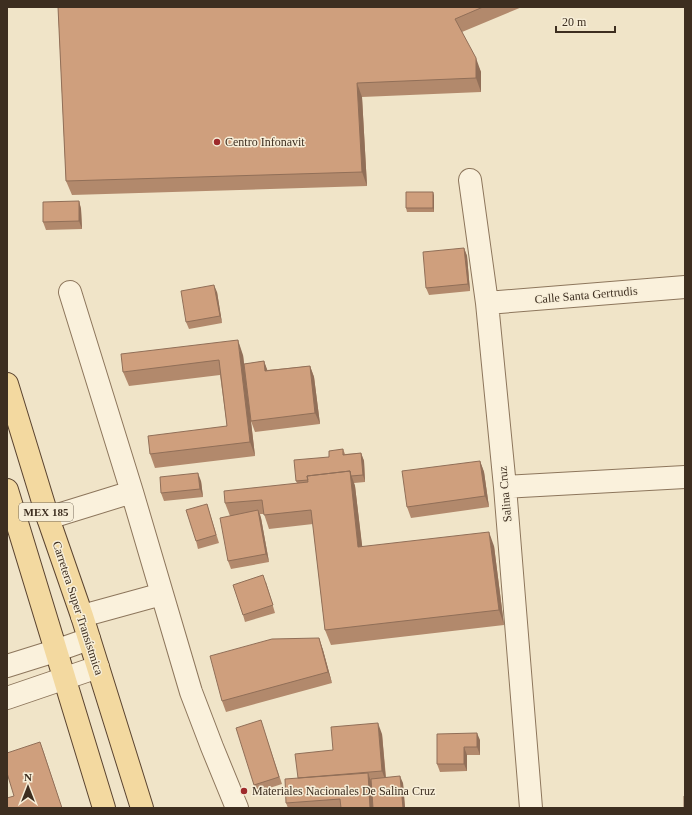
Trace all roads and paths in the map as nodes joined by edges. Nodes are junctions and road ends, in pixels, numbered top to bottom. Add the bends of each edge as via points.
1 (470, 180) dead end
2 (685, 287) edge
3 (70, 292) dead end
4 (487, 303) junction
5 (7, 384) edge
6 (685, 477) edge
7 (505, 487) junction
8 (7, 490) edge
9 (132, 492) junction
10 (48, 518) junction
11 (162, 594) junction
12 (82, 616) junction
13 (89, 639) junction
14 (55, 651) junction
15 (7, 666) edge
16 (98, 667) junction
17 (65, 679) junction
18 (7, 698) edge
19 (104, 808) edge
20 (142, 808) edge
21 (237, 808) edge
22 (531, 808) edge

1 - 4 street, Salina Cruz
2 - 4 street, Calle Santa Gertrudis
3 - 9 street
4 - 7 street, Salina Cruz
5 - 10 main road, Carretera Super Transístmica / MEX 185
6 - 7 street
7 - 22 street, Salina Cruz
8 - 14 main road, MEX 185
9 - 10 street
9 - 11 street
10 - 12 main road, Carretera Super Transístmica / MEX 185
11 - 12 street
11 - 21 street via 191,692
12 - 13 main road, Carretera Super Transístmica / MEX 185
13 - 14 street
13 - 16 main road, Carretera Super Transístmica / MEX 185
14 - 15 street
14 - 17 main road, MEX 185
16 - 17 street
16 - 20 main road, Carretera Super Transístmica / MEX 185
17 - 18 street
17 - 19 main road, MEX 185

